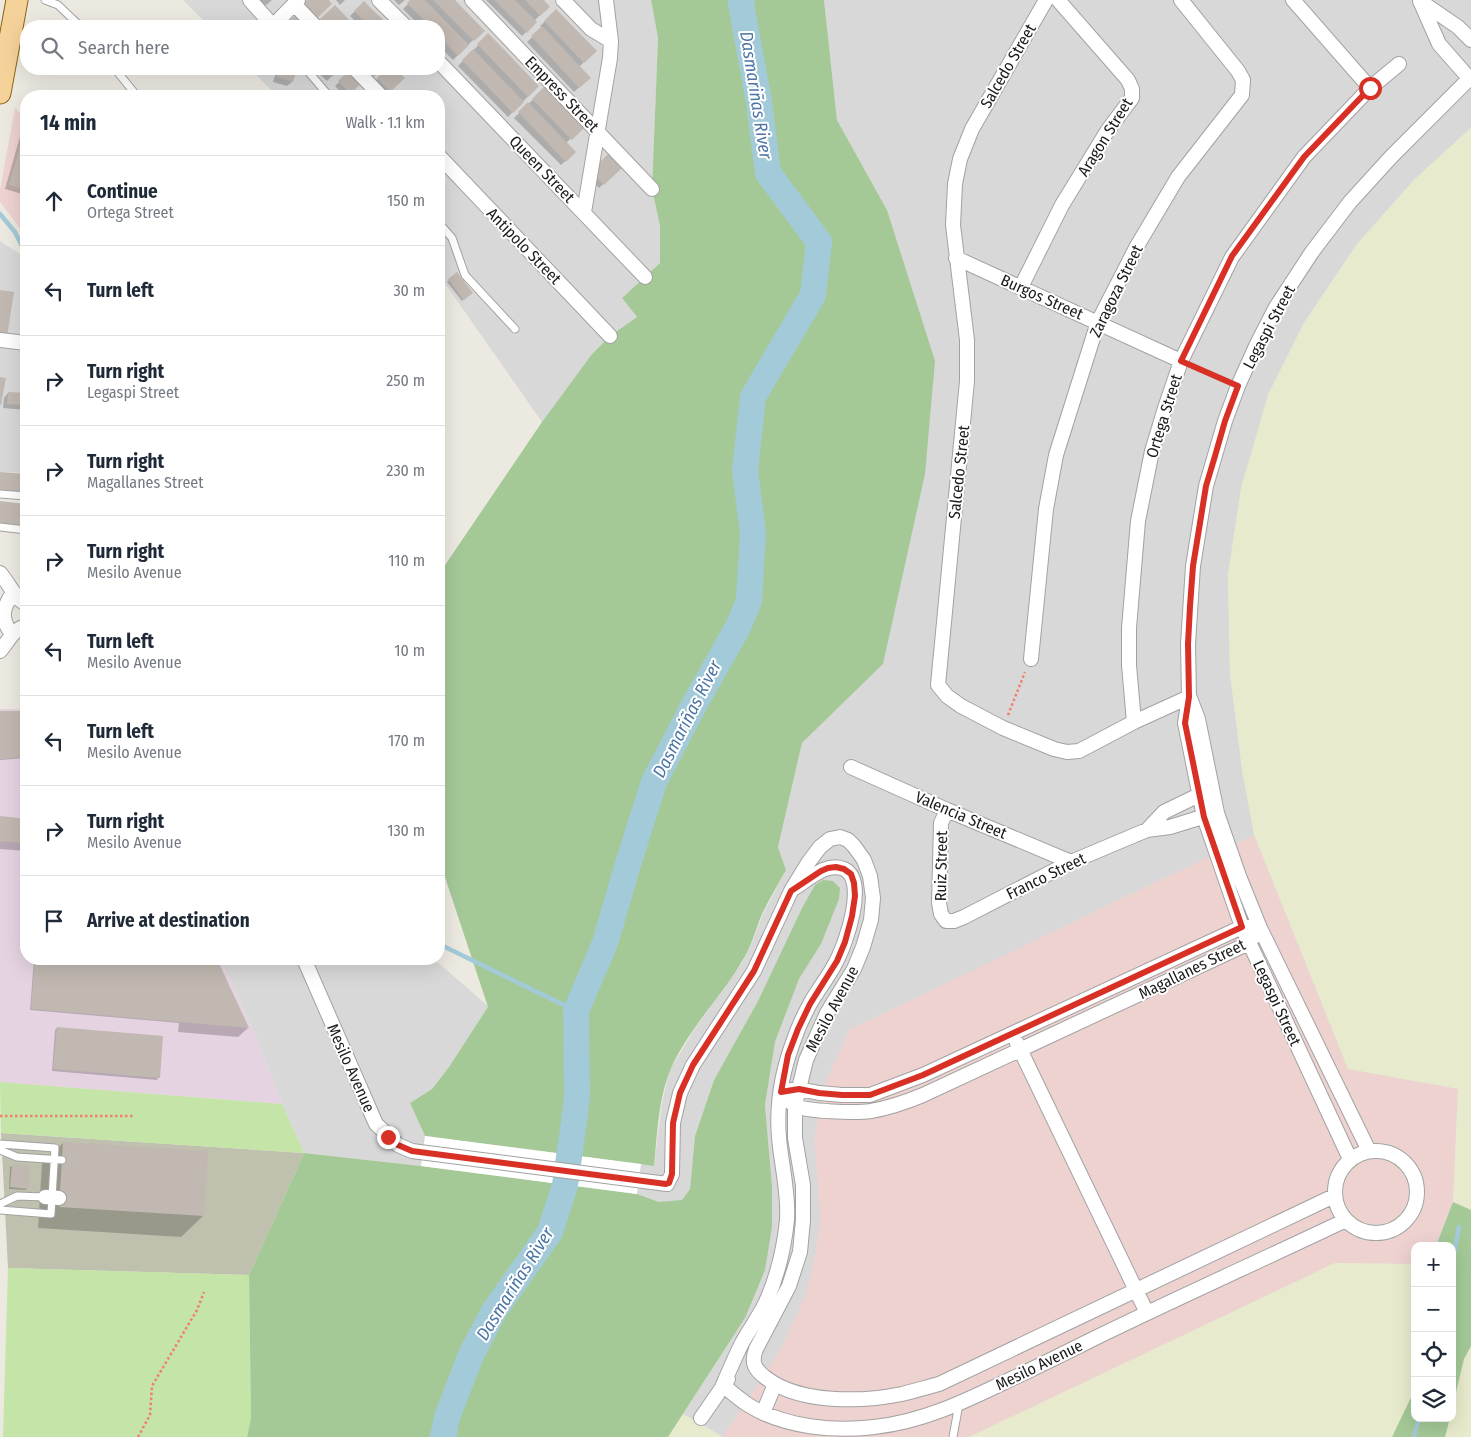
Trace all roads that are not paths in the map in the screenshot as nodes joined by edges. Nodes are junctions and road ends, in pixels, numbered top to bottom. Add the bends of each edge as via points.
1 (17, 0) edge
2 (45, 0) edge
3 (250, 0) edge
4 (379, 0) edge
5 (472, 0) edge
6 (563, 0) edge
7 (606, 0) edge
8 (1046, 0) edge
9 (1058, 0) edge
10 (1181, 0) edge
11 (1293, 0) edge
12 (1419, 0) edge
13 (296, 2) edge
14 (74, 20) edge
15 (268, 20) edge
16 (279, 20) edge
17 (310, 20) edge
18 (398, 20) edge
19 (1471, 40) edge
20 (612, 41) junction
21 (1399, 64) dead end
22 (445, 68) edge
23 (120, 75) edge
24 (311, 75) edge
25 (361, 75) edge
26 (1470, 78) edge
27 (1370, 88) junction
28 (132, 90) edge
29 (324, 90) edge
30 (375, 90) edge
31 (0, 93) edge
32 (597, 131) junction
33 (445, 162) edge
34 (652, 189) dead end
35 (584, 212) junction
36 (445, 230) edge
37 (956, 258) junction
38 (645, 277) dead end
39 (1021, 287) junction
40 (1098, 322) junction
41 (515, 329) dead end
42 (610, 336) dead end
43 (0, 340) edge
44 (20, 342) edge
45 (1181, 361) junction
46 (0, 494) edge
47 (20, 496) edge
48 (0, 527) edge
49 (20, 529) edge
50 (0, 573) edge
51 (13, 592) junction
52 (20, 600) edge
53 (20, 629) edge
54 (12, 635) junction
55 (0, 651) edge
56 (1031, 659) road end
57 (1189, 697) junction
58 (1134, 722) junction
59 (851, 767) dead end
60 (1206, 793) junction
61 (947, 810) junction
62 (1210, 815) junction
63 (1147, 830) junction
64 (1071, 862) junction
65 (791, 891) junction
66 (946, 921) joint
67 (1242, 927) junction
68 (1260, 928) junction
69 (1249, 943) junction
70 (307, 965) edge
71 (1012, 1033) junction
72 (1020, 1050) junction
73 (799, 1089) junction
74 (781, 1092) junction
75 (795, 1106) junction
76 (0, 1144) edge
77 (0, 1150) edge
78 (1369, 1151) junction
79 (1350, 1159) junction
80 (62, 1160) dead end
81 (1334, 1196) junction
82 (52, 1198) junction
83 (0, 1204) edge
84 (0, 1210) edge
85 (1346, 1220) junction
86 (1136, 1289) junction
87 (1147, 1313) junction
88 (756, 1348) junction
89 (775, 1384) junction
90 (723, 1385) junction
91 (959, 1404) junction
92 (763, 1413) junction
93 (701, 1418) dead end
94 (953, 1437) edge

1 - 31 main road
2 - 14 lane via 58,5
3 - 15 street
4 - 18 street
5 - 32 street, Empress Street
6 - 20 street via 591,29
7 - 20 street
8 - 37 street, Salcedo Street via 972,129 960,159 953,225
9 - 39 street, Aragon Street via 1128,80 1132,98 1108,130 1062,205
10 - 40 street, Zaragoza Street via 1238,71 1243,80 1242,95 1178,177 1137,246
11 - 27 street
12 - 19 street
12 - 26 street via 1439,44
13 - 16 street
13 - 17 street
20 - 32 street
21 - 27 street, Ortega Street
22 - 35 street, Queen Street
23 - 28 lane
24 - 29 lane
25 - 30 street
26 - 57 street, Legaspi Street via 1344,209 1276,307 1256,346 1225,421 1206,486 1189,615
27 - 45 street, Ortega Street via 1304,157 1232,256
32 - 34 street, Empress Street
32 - 35 street
33 - 42 street, Antipolo Street
35 - 38 street, Queen Street
36 - 41 lane via 452,238 465,275
37 - 39 street, Burgos Street
37 - 58 street, Salcedo Street via 967,340 967,381 938,685 961,706 1003,728 1067,752 1079,751
39 - 40 street, Burgos Street
40 - 45 street, Burgos Street
40 - 56 street, Zaragoza Street via 1056,455 1045,517
43 - 44 street
45 - 58 street, Ortega Street via 1152,450 1138,521 1128,665
46 - 47 lane
48 - 49 lane
50 - 51 street
51 - 52 street
51 - 54 street via 3,616
53 - 54 street
54 - 55 street
57 - 58 street, Salcedo Street
57 - 60 street, Legaspi Street via 1185,723
59 - 61 street, Valencia Street
60 - 62 street, Legaspi Street
60 - 63 street, Franco Street via 1164,812
61 - 64 street, Valencia Street
61 - 66 street, Ruiz Street via 941,823 939,903
62 - 63 street, Franco Street
62 - 67 street, Legaspi Street
62 - 68 street, Legaspi Street
63 - 64 street, Franco Street
64 - 66 street, Franco Street via 964,917
65 - 70 street, Mesilo Avenue via 754,971 693,1065 680,1093 673,1123 672,1174 666,1184 412,1151 398,1145 376,1124
65 - 73 street, Mesilo Avenue via 820,847 830,839 840,838 848,840 864,860 873,898 863,947 816,1036
65 - 74 street, Mesilo Avenue via 821,871 836,867 851,874 855,896 845,942 798,1029 788,1055
67 - 68 street, Magallanes Street
67 - 69 street, Legaspi Street
67 - 71 street, Magallanes Street
68 - 69 street, Magallanes Street
68 - 78 street, Legaspi Street
69 - 72 street, Magallanes Street
69 - 79 street, Legaspi Street
71 - 72 street
71 - 73 street, Magallanes Street via 923,1075 870,1095
72 - 75 street, Magallanes Street via 897,1105 870,1111 842,1112
72 - 86 street
73 - 74 street, Magallanes Street
73 - 75 street, Mesilo Avenue
74 - 75 street
74 - 90 street, Mesilo Avenue via 779,1138 787,1218 783,1249 770,1293 742,1342
75 - 88 street, Mesilo Avenue via 795,1138 803,1185 800,1252 789,1286
76 - 82 lane via 55,1148
77 - 80 lane via 17,1158
78 - 79 street
78 - 85 street via 1395,1155 1405,1163 1417,1186 1413,1211 1400,1225 1382,1233 1356,1228
79 - 81 street via 1338,1175
81 - 85 street
81 - 86 street, Mesilo Avenue
82 - 83 lane via 17,1196
82 - 84 lane via 51,1214
85 - 87 street, Mesilo Avenue
86 - 87 street
86 - 89 street, Mesilo Avenue via 939,1384 904,1394 878,1398 834,1398 792,1392
87 - 91 street, Mesilo Avenue
88 - 89 street, Mesilo Avenue via 754,1365
88 - 90 street, Mesilo Avenue
89 - 92 street
90 - 92 street, Mesilo Avenue
90 - 93 street, Mesilo Avenue
91 - 92 street, Mesilo Avenue via 899,1424 852,1429 808,1426
91 - 94 lane

